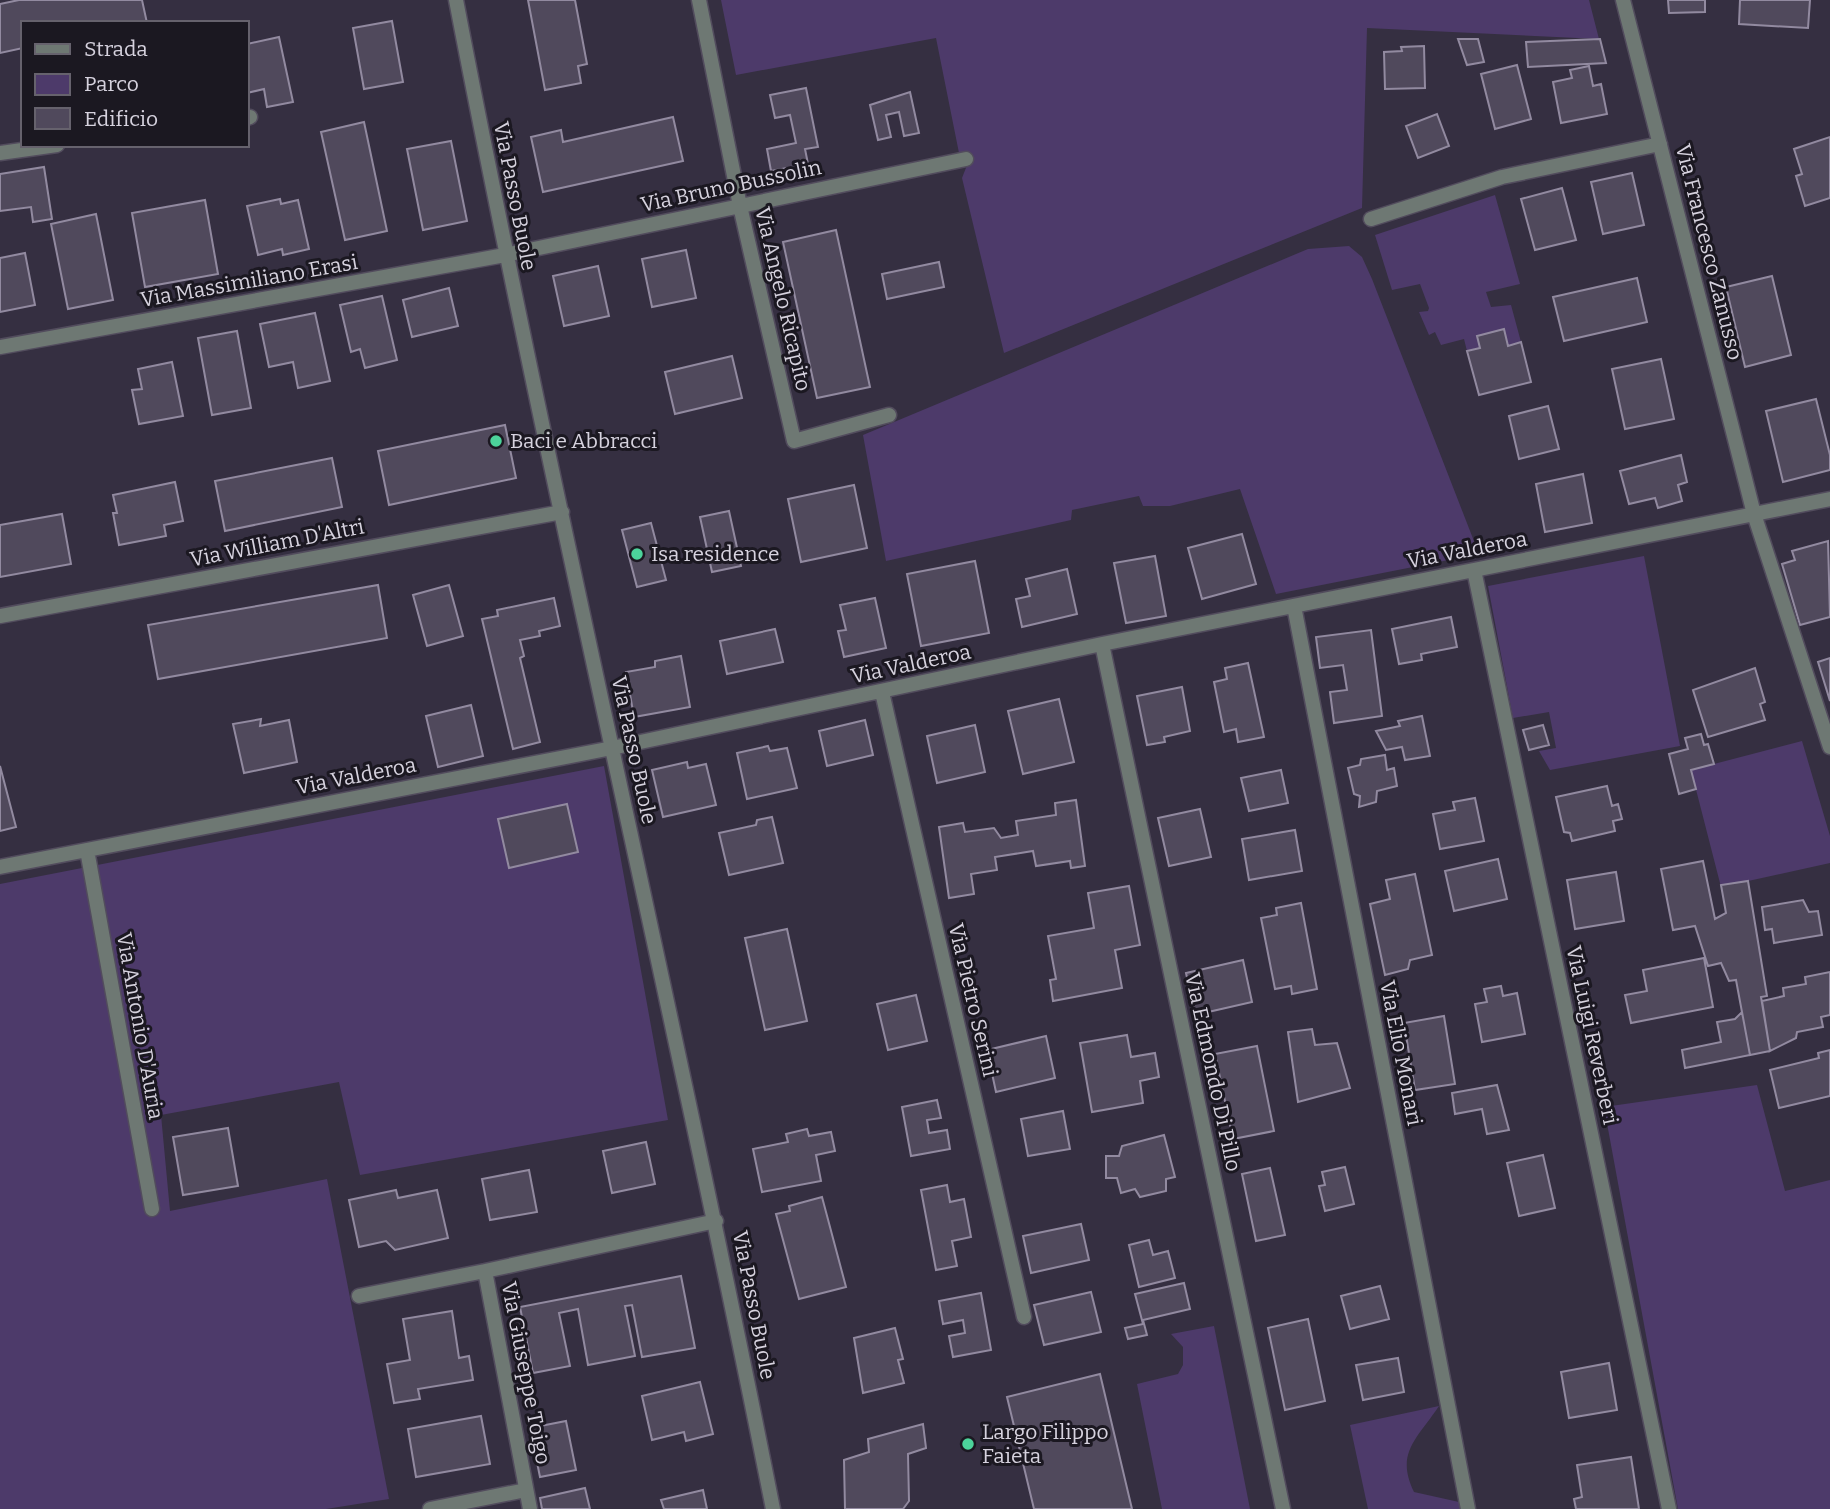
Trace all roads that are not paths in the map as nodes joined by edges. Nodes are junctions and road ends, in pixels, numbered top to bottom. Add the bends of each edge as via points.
1 (456, 0) edge
2 (699, 0) edge
3 (1623, 0) edge
4 (1660, 144) junction
5 (43, 147) edge
6 (0, 153) edge
7 (966, 159) dead end
8 (740, 206) junction
9 (1371, 219) dead end
10 (505, 255) junction
11 (0, 347) edge
12 (889, 415) dead end
13 (1830, 499) edge
14 (562, 512) junction
15 (1754, 514) junction
16 (1474, 570) junction
17 (1294, 606) junction
18 (0, 616) edge
19 (1102, 643) junction
20 (882, 692) junction
21 (1830, 747) edge
22 (612, 748) junction
23 (87, 850) junction
24 (0, 867) edge
25 (152, 1209) dead end
26 (716, 1221) junction
27 (485, 1271) junction
28 (359, 1296) dead end
29 (1024, 1317) dead end
30 (526, 1490) junction
31 (430, 1509) edge
32 (530, 1509) edge
33 (773, 1509) edge
34 (1283, 1509) edge
35 (1468, 1509) edge
36 (1669, 1509) edge

1 - 10 street, Via Passo Buole
2 - 8 street, Via Angelo Ricapito
3 - 4 street, Via Francesco Zanusso
4 - 9 street via 1502,177
4 - 15 street, Via Francesco Zanusso
5 - 6 street
7 - 8 street, Via Bruno Bussolin
8 - 10 street, Via Bruno Bussolin
8 - 12 street, Via Angelo Ricapito via 794,441
10 - 11 street, Via Massimiliano Erasi
10 - 14 street, Via Passo Buole
13 - 15 street, Via Valderoa
14 - 18 street, Via William D'Altri
14 - 22 street, Via Passo Buole
15 - 16 street, Via Valderoa
15 - 21 street, Via Francesco Zanusso
16 - 17 street, Via Valderoa
16 - 36 street, Via Luigi Reverberi
17 - 19 street, Via Valderoa
17 - 35 street, Via Elio Monari
19 - 20 street, Via Valderoa
19 - 34 street, Via Edmondo Di Pillo
20 - 22 street, Via Valderoa
20 - 29 street, Via Pietro Serini
22 - 23 street, Via Valderoa
22 - 26 street, Via Passo Buole
23 - 24 street, Via Valderoa
23 - 25 street, Via Antonio D'Auria
26 - 27 street, Via Giuseppe Toigo
26 - 33 street, Via Passo Buole
27 - 28 street
27 - 30 street, Via Giuseppe Toigo
30 - 31 street
30 - 32 street, Via Giuseppe Toigo

